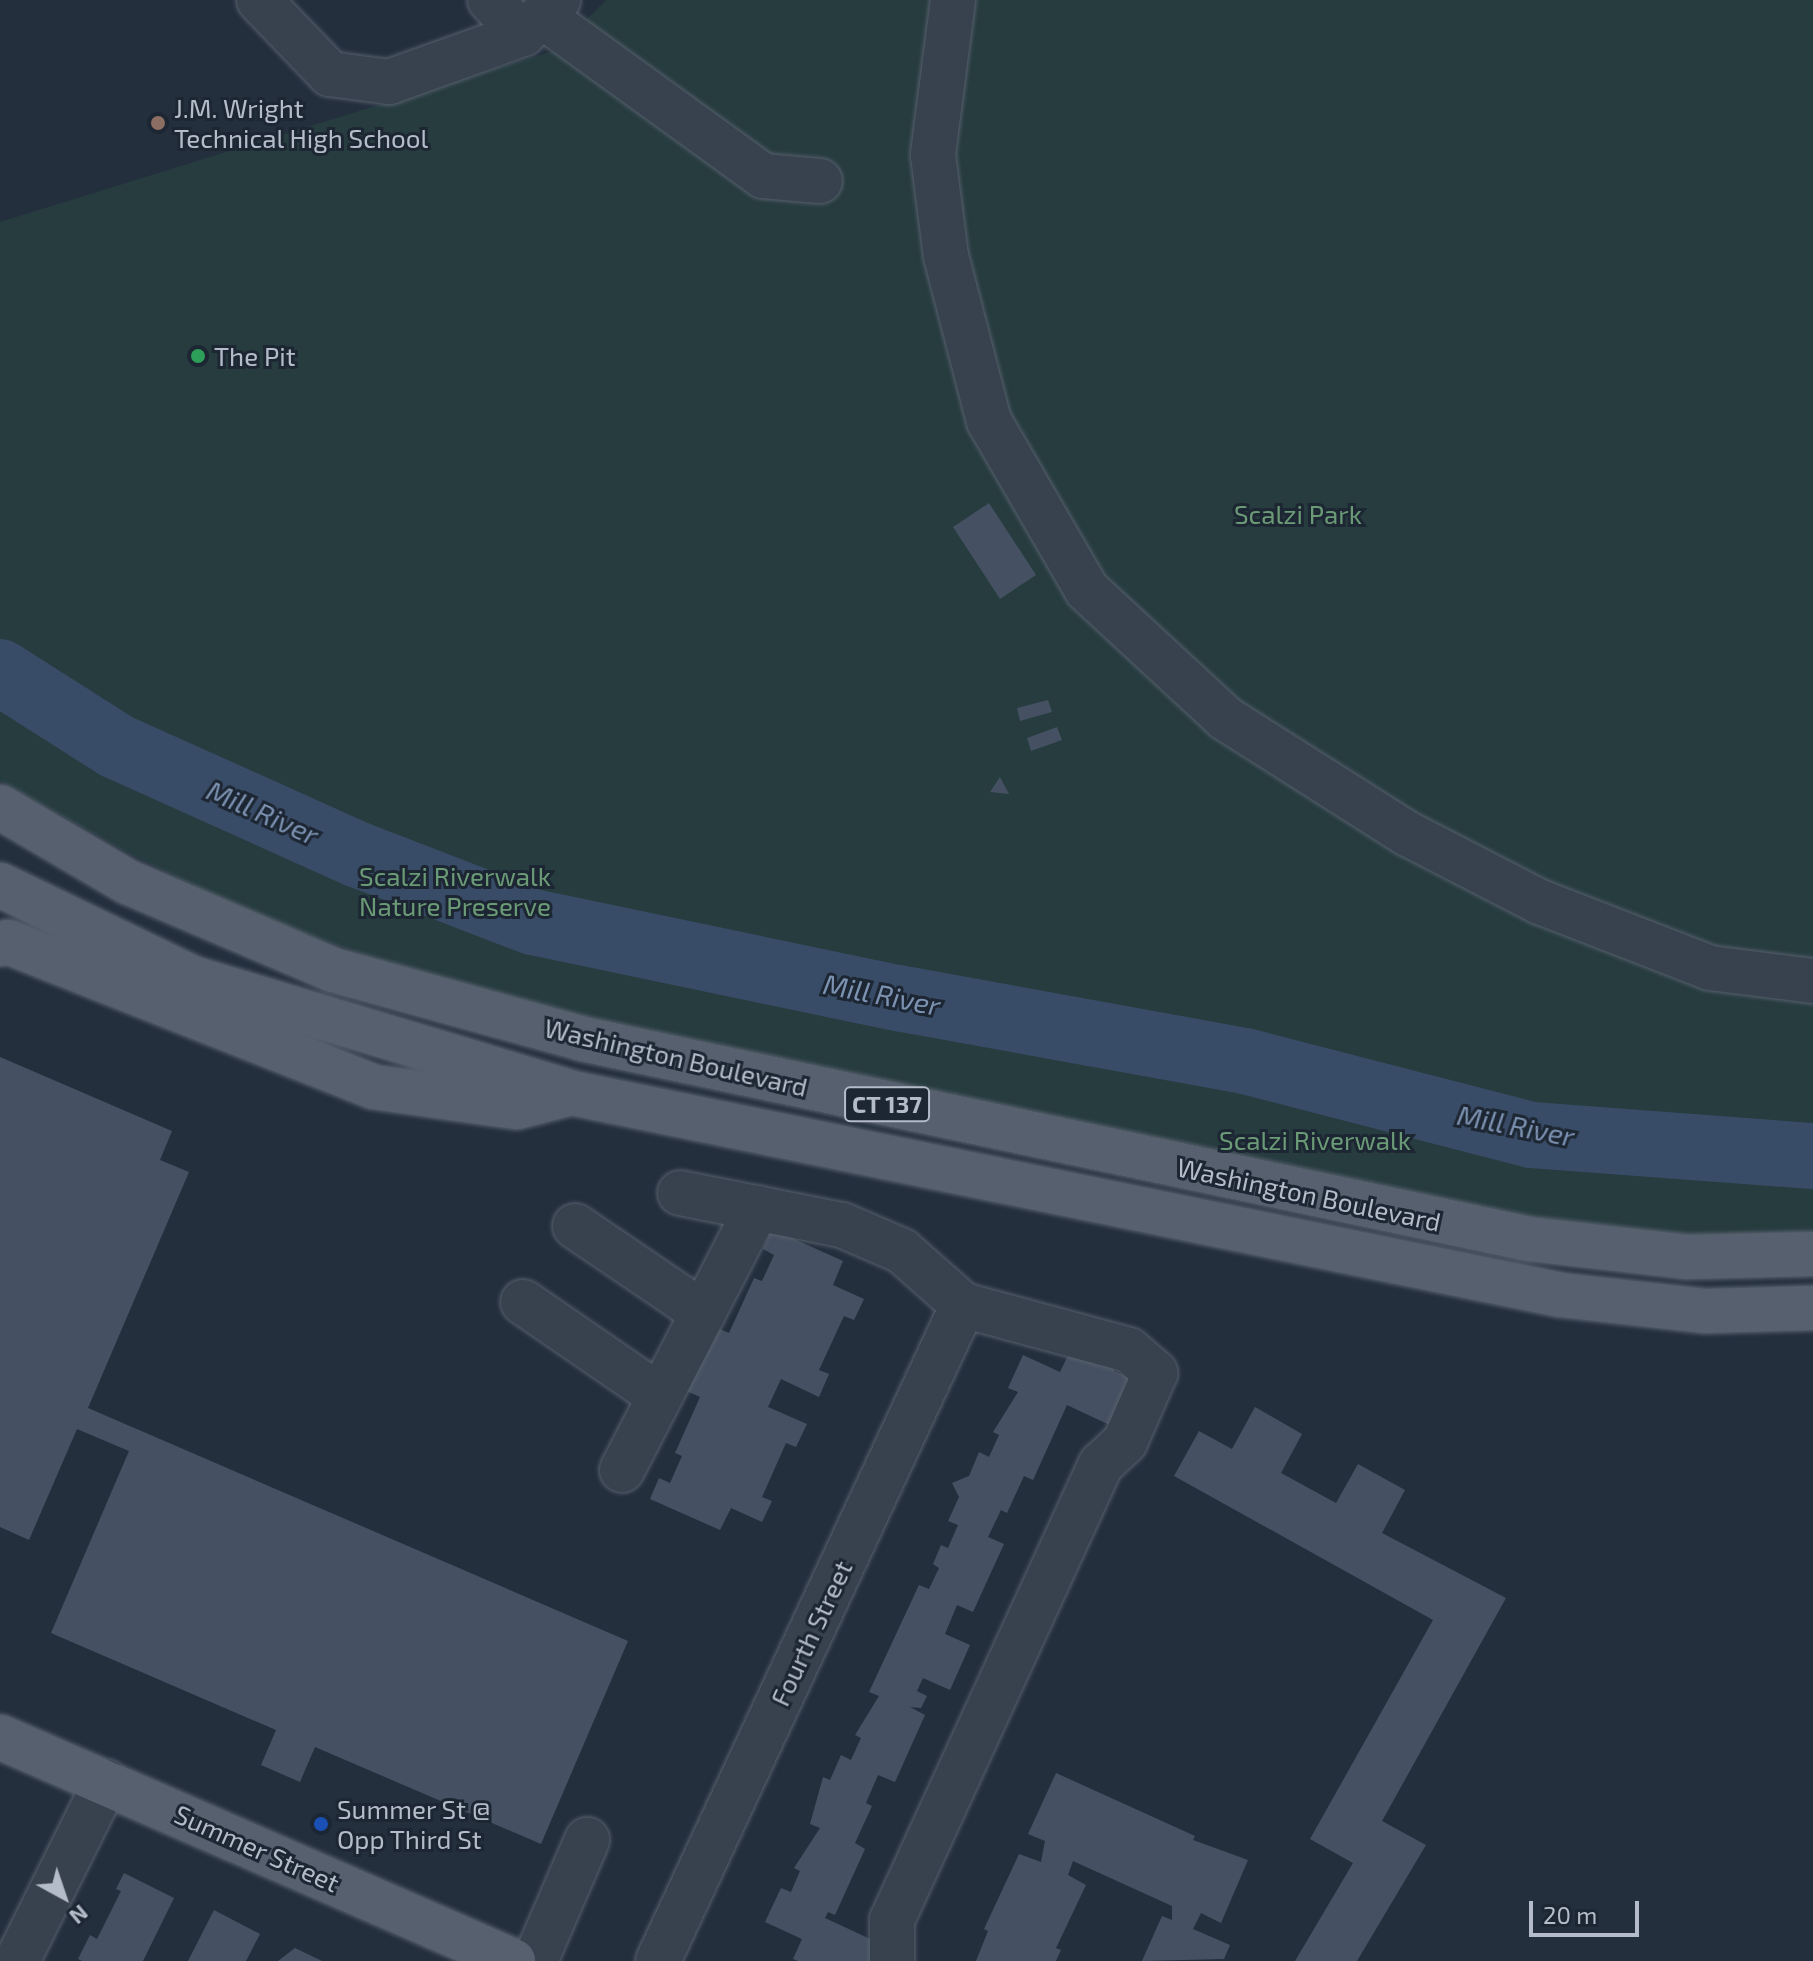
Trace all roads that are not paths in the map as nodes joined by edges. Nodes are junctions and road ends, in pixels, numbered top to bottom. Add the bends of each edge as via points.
1 (259, 0) edge
2 (490, 0) edge
3 (953, 0) edge
4 (542, 17) edge
5 (820, 181) dead end
6 (0, 807) edge
7 (0, 885) edge
8 (0, 944) edge
9 (1813, 981) edge
10 (572, 1093) junction
11 (680, 1193) dead end
12 (757, 1208) junction
13 (575, 1226) dead end
14 (1813, 1254) edge
15 (523, 1302) dead end
16 (963, 1305) junction
17 (1813, 1308) edge
18 (703, 1313) junction
19 (660, 1396) junction
20 (622, 1470) dead end
21 (0, 1737) edge
22 (106, 1782) junction
23 (587, 1840) dead end
24 (17, 1961) edge
25 (513, 1961) edge
26 (535, 1961) edge
27 (658, 1961) edge
28 (892, 1961) edge

1 - 4 street via 330,74 389,82
2 - 4 street
3 - 9 street via 933,155 946,256 989,421 1087,590 1225,718 1408,834 1540,902 1710,968
4 - 5 street via 763,176
6 - 14 main road, Washington Boulevard / CT 137 via 128,882 333,970 583,1039 1529,1239 1686,1257
7 - 10 main road, Washington Boulevard / CT 137 via 192,978
8 - 10 main road via 8,942 374,1087 517,1107
10 - 17 main road, Washington Boulevard / CT 137 via 1561,1295 1706,1311
11 - 12 street
12 - 16 street via 842,1225 902,1251
12 - 18 street
13 - 18 street
15 - 19 street
16 - 27 street, Fourth Street
16 - 28 street via 1129,1350 1155,1373 1125,1442 1101,1464 892,1920
18 - 19 street
19 - 20 street
21 - 22 main road, Summer Street
22 - 24 street
22 - 25 main road, Summer Street
23 - 26 street

